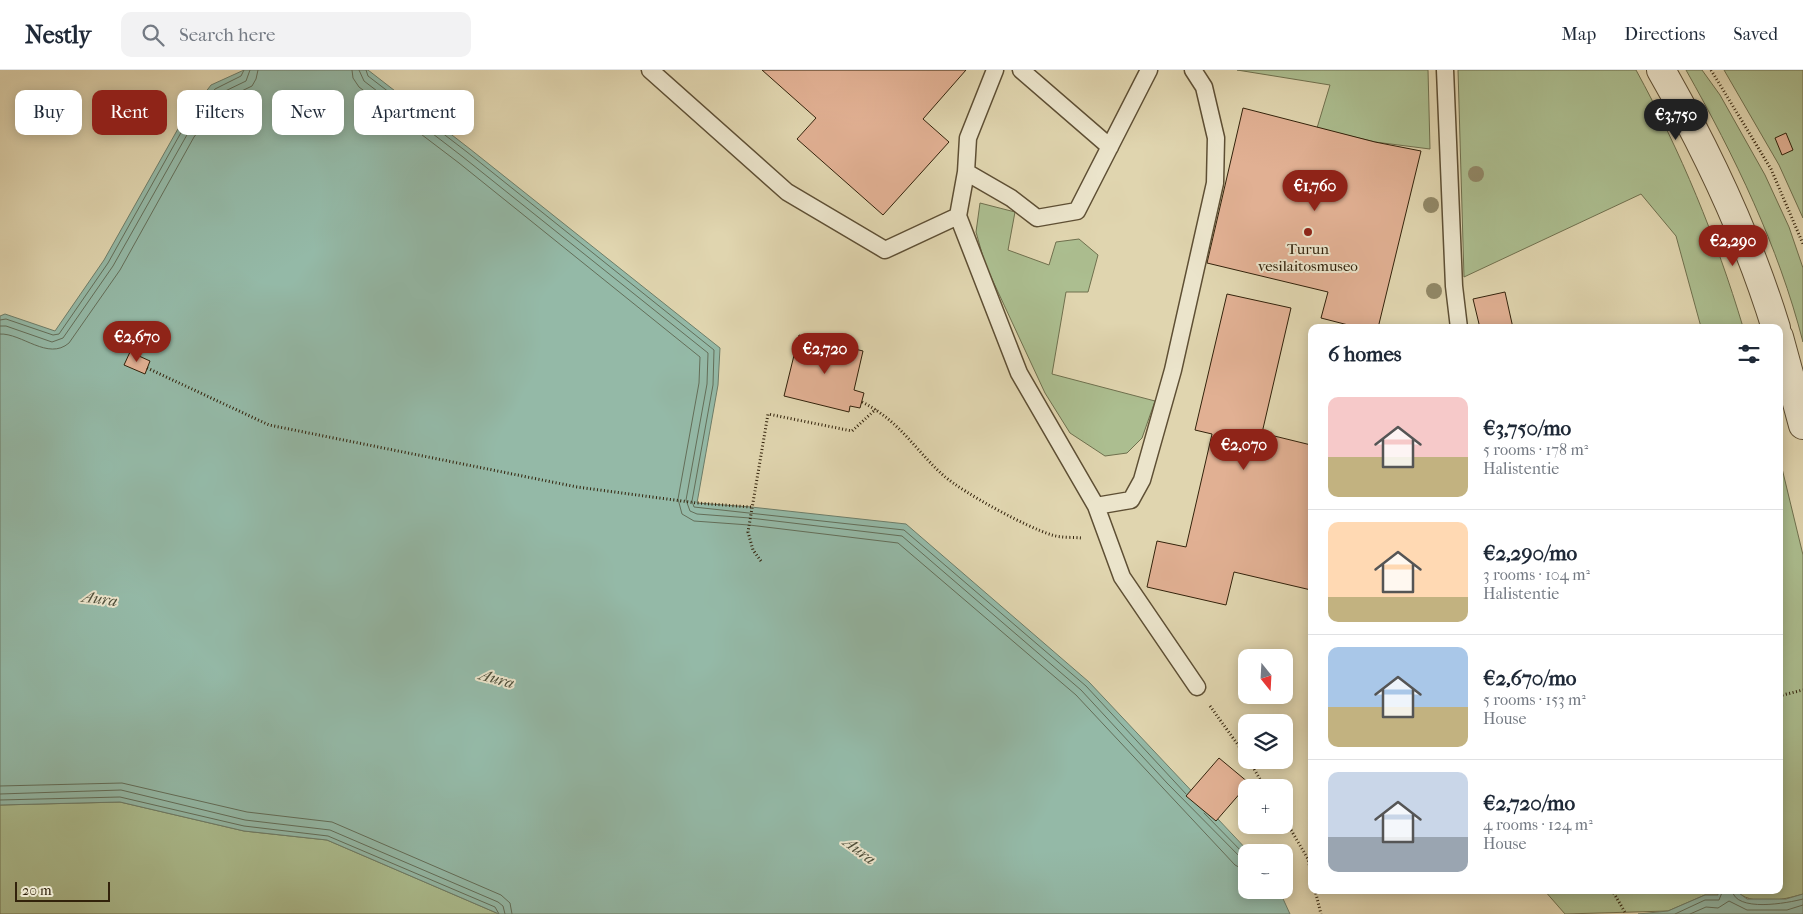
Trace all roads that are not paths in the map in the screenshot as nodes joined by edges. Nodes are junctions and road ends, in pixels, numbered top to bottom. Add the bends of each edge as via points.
1 (650, 70) edge
2 (995, 70) edge
3 (1021, 70) edge
4 (1150, 70) edge
5 (1193, 70) edge
6 (1445, 70) edge
7 (1661, 70) edge
8 (1110, 147) junction
9 (966, 172) junction
10 (958, 216) junction
11 (1459, 324) edge
12 (1775, 324) edge
13 (1783, 352) edge
14 (1803, 425) edge
15 (1096, 506) junction
16 (1197, 687) road end

1 - 10 lane via 787,192 885,250
2 - 9 lane via 968,138
3 - 8 lane
4 - 8 lane
5 - 15 lane via 1204,87 1216,138 1213,192 1172,370 1142,480 1131,500
6 - 11 lane
7 - 12 street via 1725,194 1748,246
8 - 9 lane via 1077,211 1037,218 1011,198
9 - 10 lane
10 - 15 lane via 1019,373
13 - 14 street
15 - 16 lane via 1122,578

